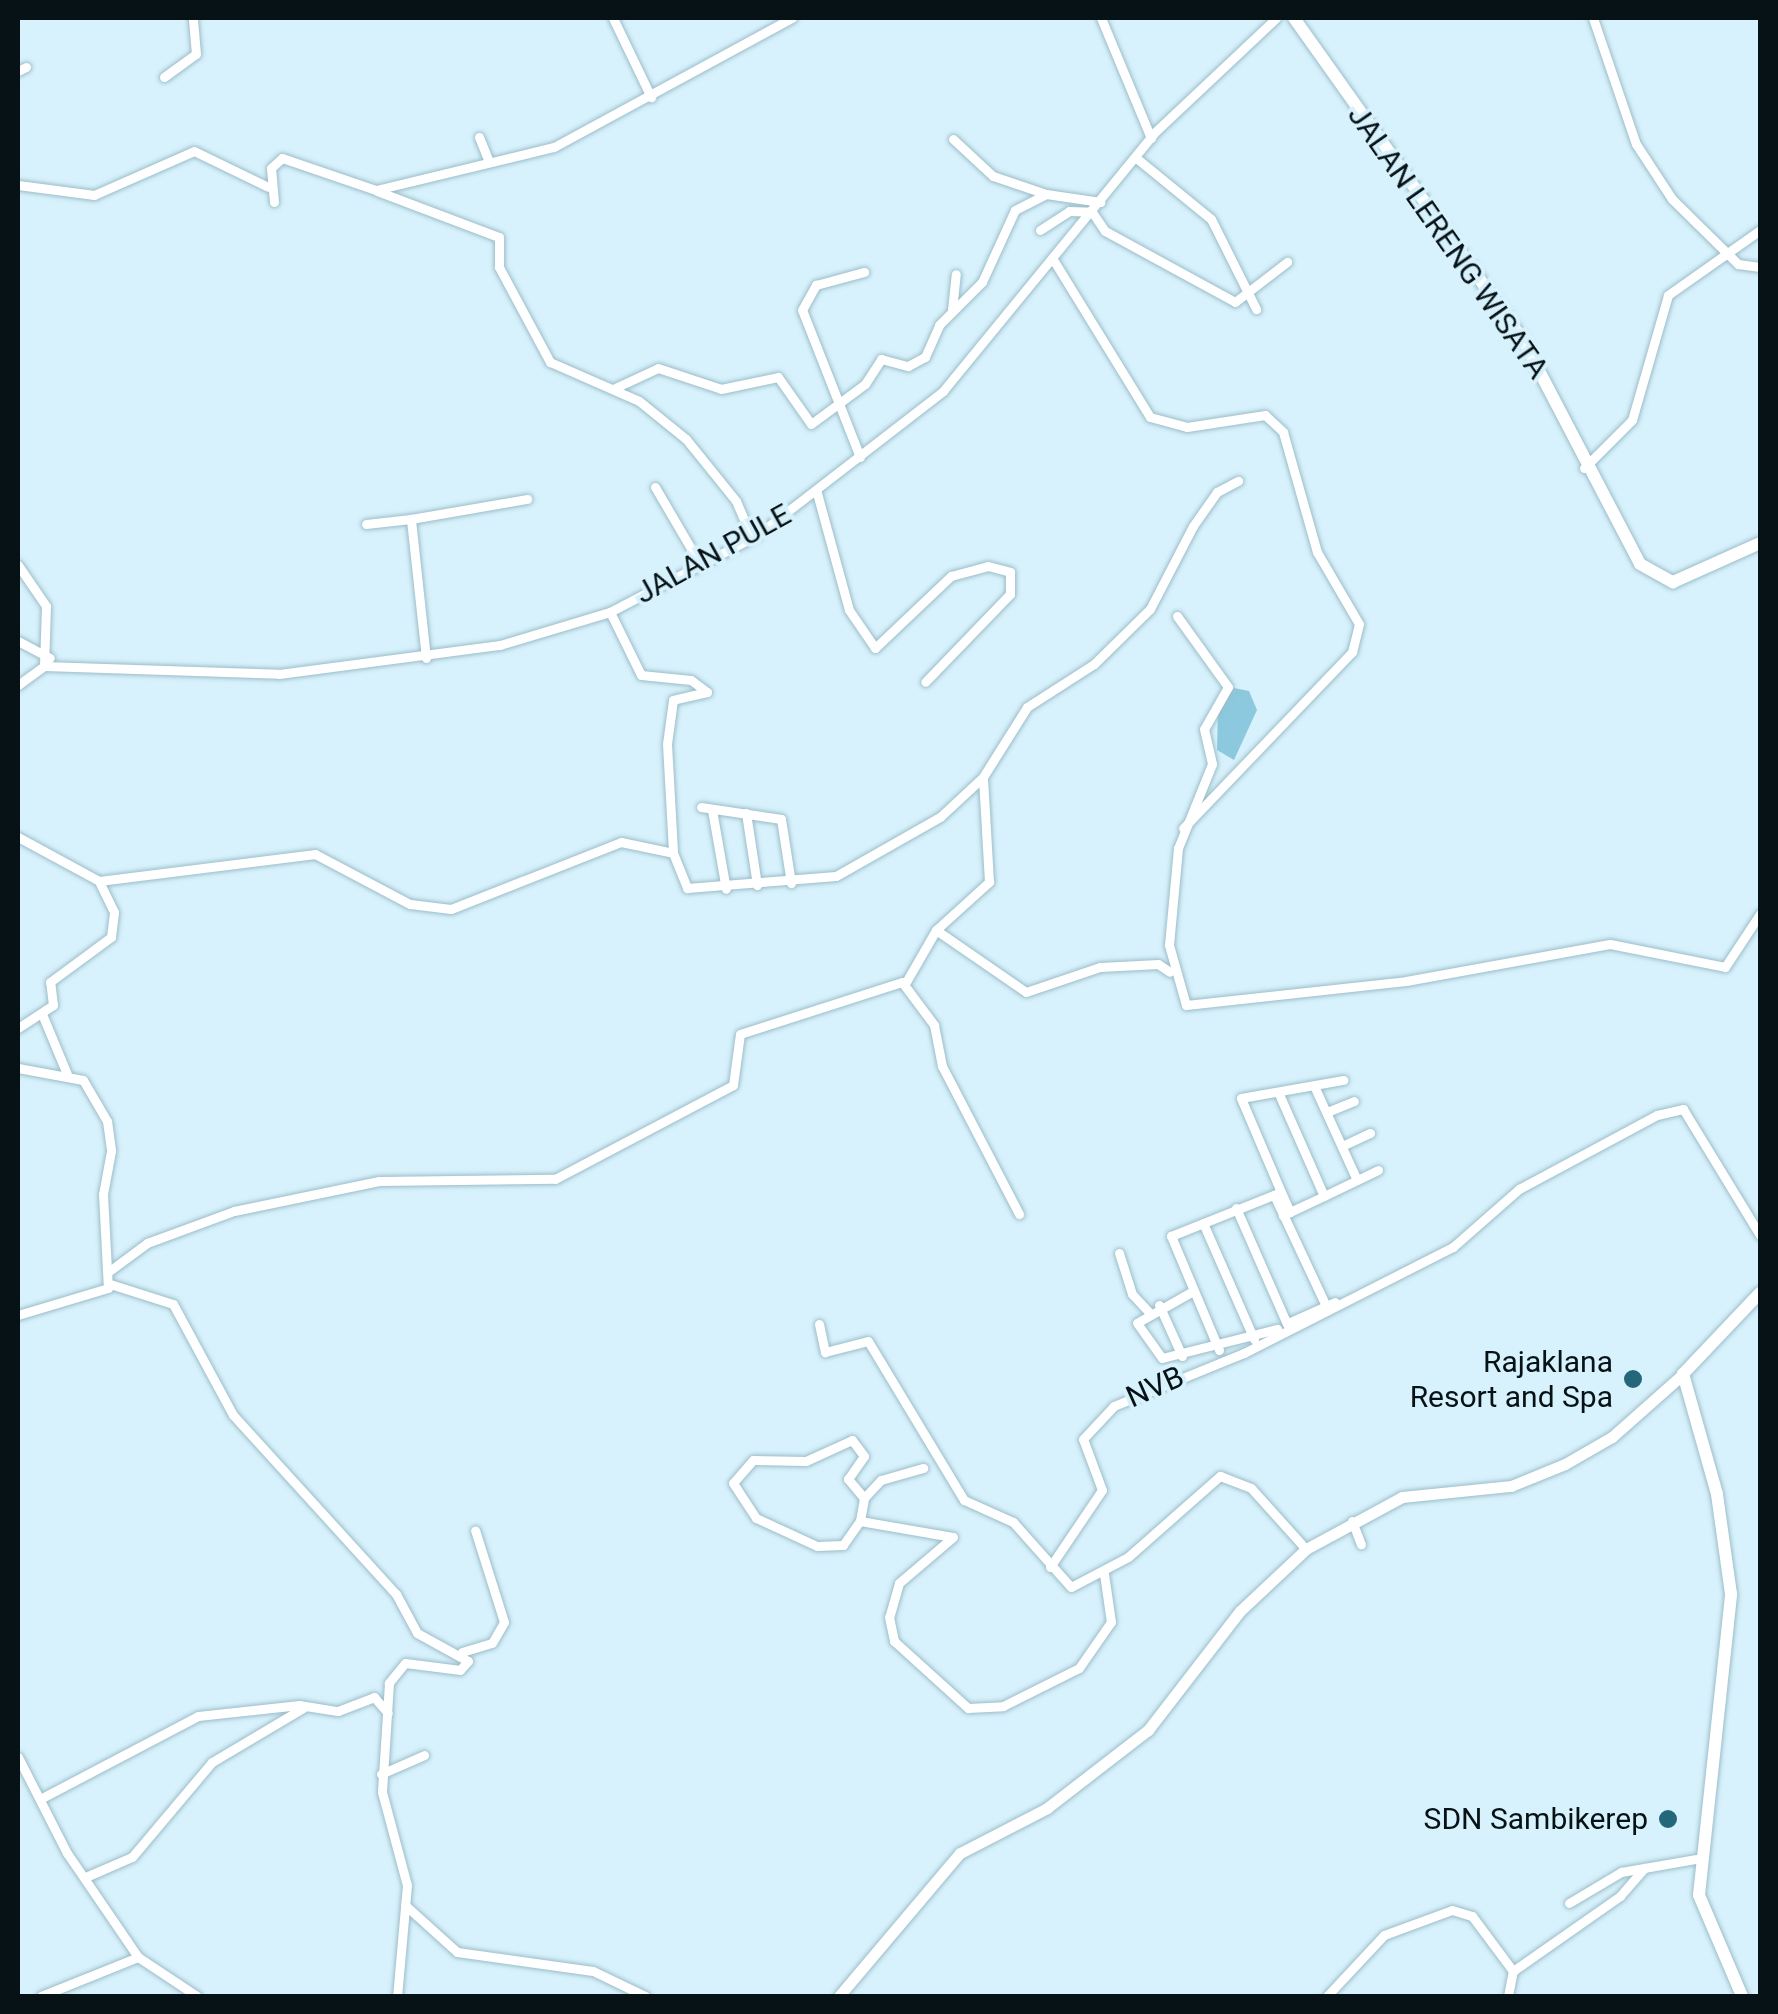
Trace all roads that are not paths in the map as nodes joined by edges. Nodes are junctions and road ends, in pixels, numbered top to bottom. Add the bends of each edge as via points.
1 (193, 18) edge
2 (613, 18) edge
3 (792, 18) edge
4 (1101, 18) edge
5 (1276, 18) edge
6 (1294, 18) edge
7 (1594, 18) edge
8 (164, 77) dead end
9 (651, 98) junction
10 (479, 137) dead end
11 (1150, 138) junction
12 (953, 140) dead end
13 (1135, 158) junction
14 (489, 162) junction
15 (18, 186) edge
16 (268, 186) junction
17 (376, 190) junction
18 (1046, 194) junction
19 (274, 202) dead end
20 (1100, 202) junction
21 (1092, 212) junction
22 (1040, 230) dead end
23 (1760, 230) edge
24 (1730, 254) junction
25 (1054, 262) junction
26 (1288, 262) dead end
27 (1760, 266) edge
28 (864, 272) dead end
29 (956, 274) dead end
30 (1246, 295) junction
31 (1256, 309) dead end
32 (952, 310) junction
33 (615, 388) junction
34 (840, 404) junction
35 (860, 457) junction
36 (1584, 468) junction
37 (1238, 482) dead end
38 (655, 487) dead end
39 (817, 493) junction
40 (527, 499) dead end
41 (411, 519) junction
42 (366, 524) dead end
43 (752, 538) junction
44 (1760, 544) edge
45 (700, 564) junction
46 (18, 565) edge
47 (610, 612) junction
48 (1177, 616) dead end
49 (18, 642) edge
50 (426, 658) junction
51 (46, 662) junction
52 (925, 682) dead end
53 (18, 685) edge
54 (983, 778) junction
55 (746, 813) junction
56 (1183, 828) junction
57 (18, 838) edge
58 (674, 853) junction
59 (99, 882) junction
60 (791, 883) junction
61 (757, 886) junction
62 (726, 890) junction
63 (1760, 914) edge
64 (936, 930) junction
65 (1170, 972) junction
66 (906, 982) junction
67 (42, 1014) junction
68 (18, 1028) edge
69 (18, 1068) edge
70 (67, 1074) junction
71 (1342, 1080) dead end
72 (1316, 1088) junction
73 (1279, 1094) junction
74 (1354, 1101) dead end
75 (1327, 1112) junction
76 (1370, 1133) dead end
77 (1342, 1146) junction
78 (1378, 1170) dead end
79 (1357, 1180) junction
80 (1278, 1193) junction
81 (1324, 1196) junction
82 (1236, 1208) junction
83 (1286, 1213) junction
84 (1019, 1214) dead end
85 (1203, 1223) junction
86 (1760, 1235) edge
87 (1120, 1253) dead end
88 (108, 1272) junction
89 (110, 1284) junction
90 (1193, 1291) junction
91 (1760, 1293) edge
92 (1349, 1299) junction
93 (1325, 1304) junction
94 (1159, 1305) junction
95 (1148, 1312) junction
96 (18, 1315) edge
97 (818, 1324) dead end
98 (1288, 1324) junction
99 (1254, 1339) junction
100 (1219, 1350) junction
101 (1182, 1356) junction
102 (1683, 1374) junction
103 (923, 1468) dead end
104 (864, 1498) junction
105 (1352, 1520) junction
106 (860, 1521) junction
107 (475, 1530) dead end
108 (1360, 1544) dead end
109 (1306, 1548) junction
110 (1050, 1567) junction
111 (1104, 1574) junction
112 (462, 1652) junction
113 (305, 1707) junction
114 (390, 1718) junction
115 (424, 1755) dead end
116 (18, 1757) edge
117 (381, 1774) junction
118 (40, 1799) junction
119 (1700, 1858) junction
120 (1644, 1868) junction
121 (88, 1876) junction
122 (1568, 1904) dead end
123 (405, 1905) junction
124 (138, 1958) junction
125 (1513, 1971) junction
126 (40, 1996) edge
127 (197, 1996) edge
128 (397, 1996) edge
129 (644, 1996) edge
130 (839, 1996) edge
131 (1328, 1996) edge
132 (1508, 1996) edge
133 (1742, 1996) edge

1 - 8 street via 196,54
2 - 9 street
3 - 9 street
4 - 11 street
5 - 11 street, JALAN PULE
6 - 36 main road, JALAN LERENG WISATA via 1524,342
7 - 24 street via 1636,144 1672,199
9 - 14 street via 582,136
10 - 14 street
11 - 13 street, JALAN PULE
12 - 18 street via 993,176
13 - 20 street, JALAN PULE
13 - 30 street via 1211,219
14 - 17 street
15 - 16 street via 94,194 194,151
16 - 17 street via 282,158
16 - 19 street
17 - 33 street via 499,237 499,267 538,347 563,374
18 - 20 street
18 - 32 street via 1005,222 982,282
20 - 21 street, JALAN PULE
21 - 22 street via 1072,209
21 - 25 street, JALAN PULE
21 - 30 street via 1126,245 1234,302
23 - 24 street
24 - 27 street
24 - 36 street via 1662,303 1632,420
25 - 35 street, JALAN PULE via 943,391
25 - 56 street via 1150,417 1187,427 1266,415 1283,432 1318,552 1359,624 1352,652
26 - 30 street
28 - 34 street via 816,285 802,310
29 - 32 street
30 - 31 street
32 - 34 street via 923,359 908,366 881,359
33 - 34 street via 671,368 721,388 778,378 807,424
33 - 43 street via 704,458
34 - 35 street
35 - 39 street, JALAN PULE
36 - 44 main road, JALAN LERENG WISATA via 1658,581
37 - 54 street via 1216,492 1150,610 1094,664 1027,708
38 - 45 street
39 - 43 street, JALAN PULE
39 - 52 street via 849,610 875,648 951,576 988,566 1010,572 1010,594
40 - 41 street
41 - 42 street
41 - 50 street
43 - 45 street, JALAN PULE
45 - 47 street, JALAN PULE
46 - 51 street via 45,601
47 - 50 street, JALAN PULE
47 - 58 street via 641,675 691,680 707,692 673,700 666,792
48 - 56 street via 1228,686 1204,728 1212,764
49 - 51 street
50 - 51 street, JALAN PULE via 279,674
51 - 53 street
54 - 60 street via 860,868
54 - 64 street via 990,882
55 - 60 street via 781,818
55 - 61 street
55 - 62 street via 706,808
56 - 65 street
57 - 59 street via 84,866
58 - 59 street via 621,842 451,909 410,904 315,854
58 - 62 street via 687,888
59 - 67 street via 114,912 111,937 50,982 53,1005
60 - 61 street
61 - 62 street
63 - 65 street via 1733,962 1719,968 1610,944 1406,981 1192,1005 1178,998
64 - 65 street via 1026,992 1100,968 1158,964
64 - 66 street
66 - 84 street
66 - 88 street via 740,1034 733,1084 556,1179 379,1181 234,1211 147,1243
67 - 68 street
67 - 70 street
69 - 70 street
70 - 88 street via 83,1080 110,1129
71 - 72 street
72 - 73 street
72 - 75 street
73 - 80 street via 1241,1098
73 - 81 street
74 - 75 street
75 - 77 street
76 - 77 street
77 - 79 street
78 - 79 street
79 - 81 street
80 - 82 street
80 - 83 street
81 - 83 street
82 - 85 street
82 - 98 street
83 - 93 street
85 - 90 street via 1171,1236
85 - 99 street
86 - 92 street via 1684,1109 1519,1189 1453,1246
87 - 95 street via 1132,1294
88 - 89 street
89 - 96 street
89 - 112 street via 172,1304 233,1415 396,1594 417,1634
90 - 94 street
90 - 100 street
91 - 102 main road
92 - 93 street
92 - 110 street, NVB via 1114,1406 1083,1439 1102,1490
93 - 98 street
94 - 95 street
94 - 101 street
95 - 101 street via 1141,1330 1162,1358
97 - 110 street via 828,1352 868,1340 956,1490 975,1511 1014,1522
98 - 99 street
99 - 100 street
100 - 101 street
102 - 105 street via 1565,1464 1511,1486 1402,1496
102 - 119 main road via 1717,1494 1731,1594
103 - 104 street via 900,1471
104 - 106 street
104 - 106 street via 848,1484 864,1456 852,1440 806,1461 752,1460 732,1482 756,1518 796,1541 843,1545
105 - 108 street
105 - 109 street
106 - 111 street via 953,1537 899,1583 890,1617 894,1642 968,1708 1004,1706 1079,1668 1111,1622
107 - 112 street via 504,1622 492,1643
109 - 111 street via 1251,1488 1220,1476
109 - 130 street via 1240,1611 1148,1730 1047,1808 960,1853
110 - 111 street via 1077,1588
112 - 114 street via 465,1669 405,1663 394,1670
113 - 114 street via 338,1712 374,1697
113 - 118 street via 198,1716
113 - 121 street via 212,1762 132,1857
114 - 117 street
115 - 117 street
116 - 118 street
117 - 123 street
118 - 121 street
119 - 120 street
119 - 133 main road via 1703,1919
120 - 122 street
120 - 125 street via 1620,1896
121 - 124 street
123 - 128 street
123 - 129 street via 457,1952 593,1971
124 - 126 street
124 - 127 street
125 - 131 street via 1472,1916 1452,1910 1384,1936
125 - 132 street

